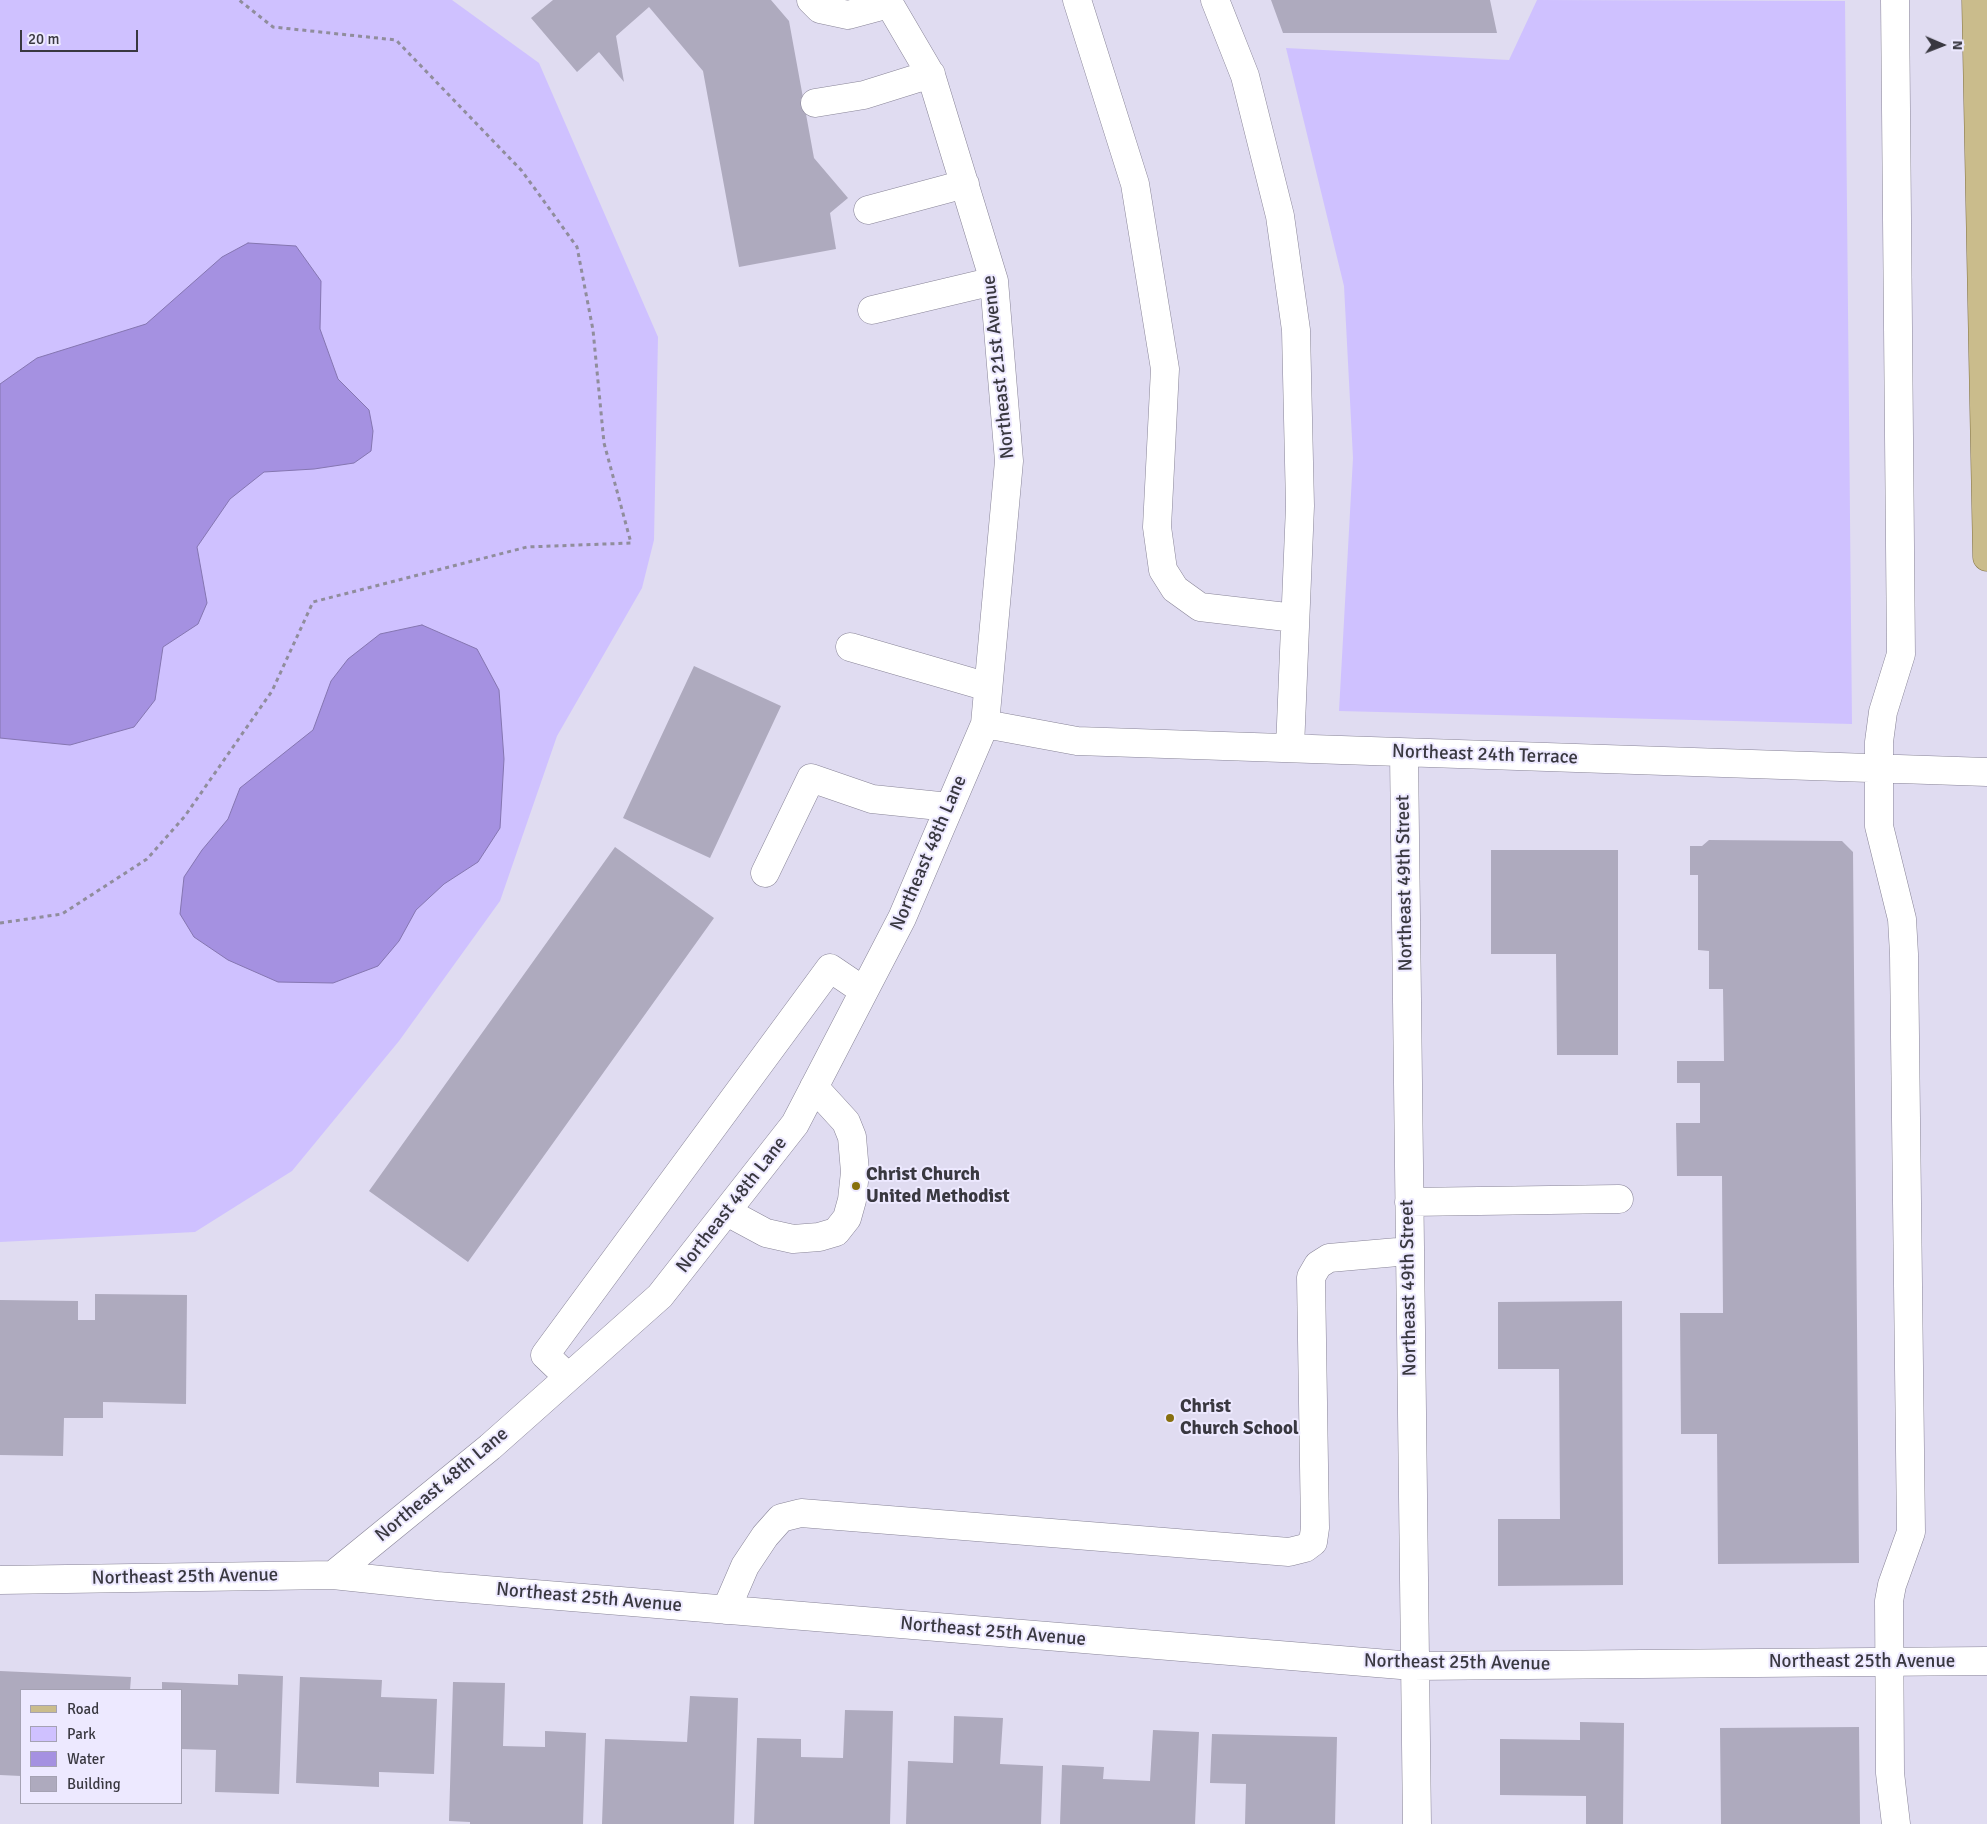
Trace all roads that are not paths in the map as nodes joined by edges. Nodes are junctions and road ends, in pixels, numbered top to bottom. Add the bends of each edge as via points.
1 (811, 0) edge
2 (1077, 0) edge
3 (1215, 0) edge
4 (1895, 0) edge
5 (1976, 0) edge
6 (888, 2) edge
7 (931, 74) junction
8 (815, 103) dead end
9 (965, 184) junction
10 (868, 210) dead end
11 (994, 281) junction
12 (872, 310) dead end
13 (1987, 557) edge
14 (1295, 618) junction
15 (850, 647) dead end
16 (988, 687) junction
17 (985, 724) junction
18 (1290, 748) junction
19 (1404, 753) junction
20 (1879, 768) junction
21 (1987, 772) edge
22 (949, 807) junction
23 (765, 873) dead end
24 (864, 991) junction
25 (814, 1087) junction
26 (1620, 1199) dead end
27 (1408, 1202) junction
28 (727, 1212) junction
29 (1409, 1251) junction
30 (568, 1377) junction
31 (333, 1575) junction
32 (0, 1580) edge
33 (726, 1610) junction
34 (1987, 1661) edge
35 (1890, 1662) junction
36 (1414, 1666) junction
37 (1416, 1824) edge
38 (1896, 1824) edge

1 - 6 street via 820,9 848,15
2 - 14 street via 1135,184 1164,369 1157,527 1163,570 1175,589 1200,607
3 - 14 street via 1245,76 1280,216 1296,330 1300,506
4 - 20 street via 1901,654 1883,712
5 - 13 main road
6 - 7 street, Northeast 21st Avenue
7 - 8 street via 864,95
7 - 9 street, Northeast 21st Avenue
9 - 10 street
9 - 11 street, Northeast 21st Avenue
11 - 12 street
11 - 16 street, Northeast 21st Avenue via 1010,461
14 - 18 street
15 - 16 street
16 - 17 street, Northeast 21st Avenue
17 - 18 street, Northeast 24th Terrace via 1077,741
17 - 22 street, Northeast 48th Lane
18 - 19 street, Northeast 24th Terrace
19 - 20 street, Northeast 24th Terrace
19 - 27 street, Northeast 49th Street
20 - 21 street, Northeast 24th Terrace
20 - 35 street via 1879,826 1902,919 1905,974 1911,1532 1889,1601
22 - 23 street via 872,799 811,778
22 - 24 street, Northeast 48th Lane via 902,918
24 - 25 street, Northeast 48th Lane
24 - 30 street via 830,968 545,1355
25 - 28 street, Northeast 48th Lane via 795,1124
25 - 28 street via 846,1122 852,1137 855,1172 847,1218 836,1232 793,1239 766,1233
26 - 27 street
27 - 29 street, Northeast 49th Street
28 - 30 street, Northeast 48th Lane via 660,1296
29 - 33 street via 1329,1258 1311,1277 1315,1528 1313,1542 1304,1548 1289,1552 801,1513 781,1518 765,1536 745,1566
29 - 36 street, Northeast 49th Street
30 - 31 street, Northeast 48th Lane via 490,1447
31 - 32 street, Northeast 25th Avenue
31 - 33 street, Northeast 25th Avenue
33 - 36 street, Northeast 25th Avenue
34 - 35 street, Northeast 25th Avenue
35 - 36 street, Northeast 25th Avenue
35 - 38 street via 1890,1773
36 - 37 street, Northeast 49th Street

